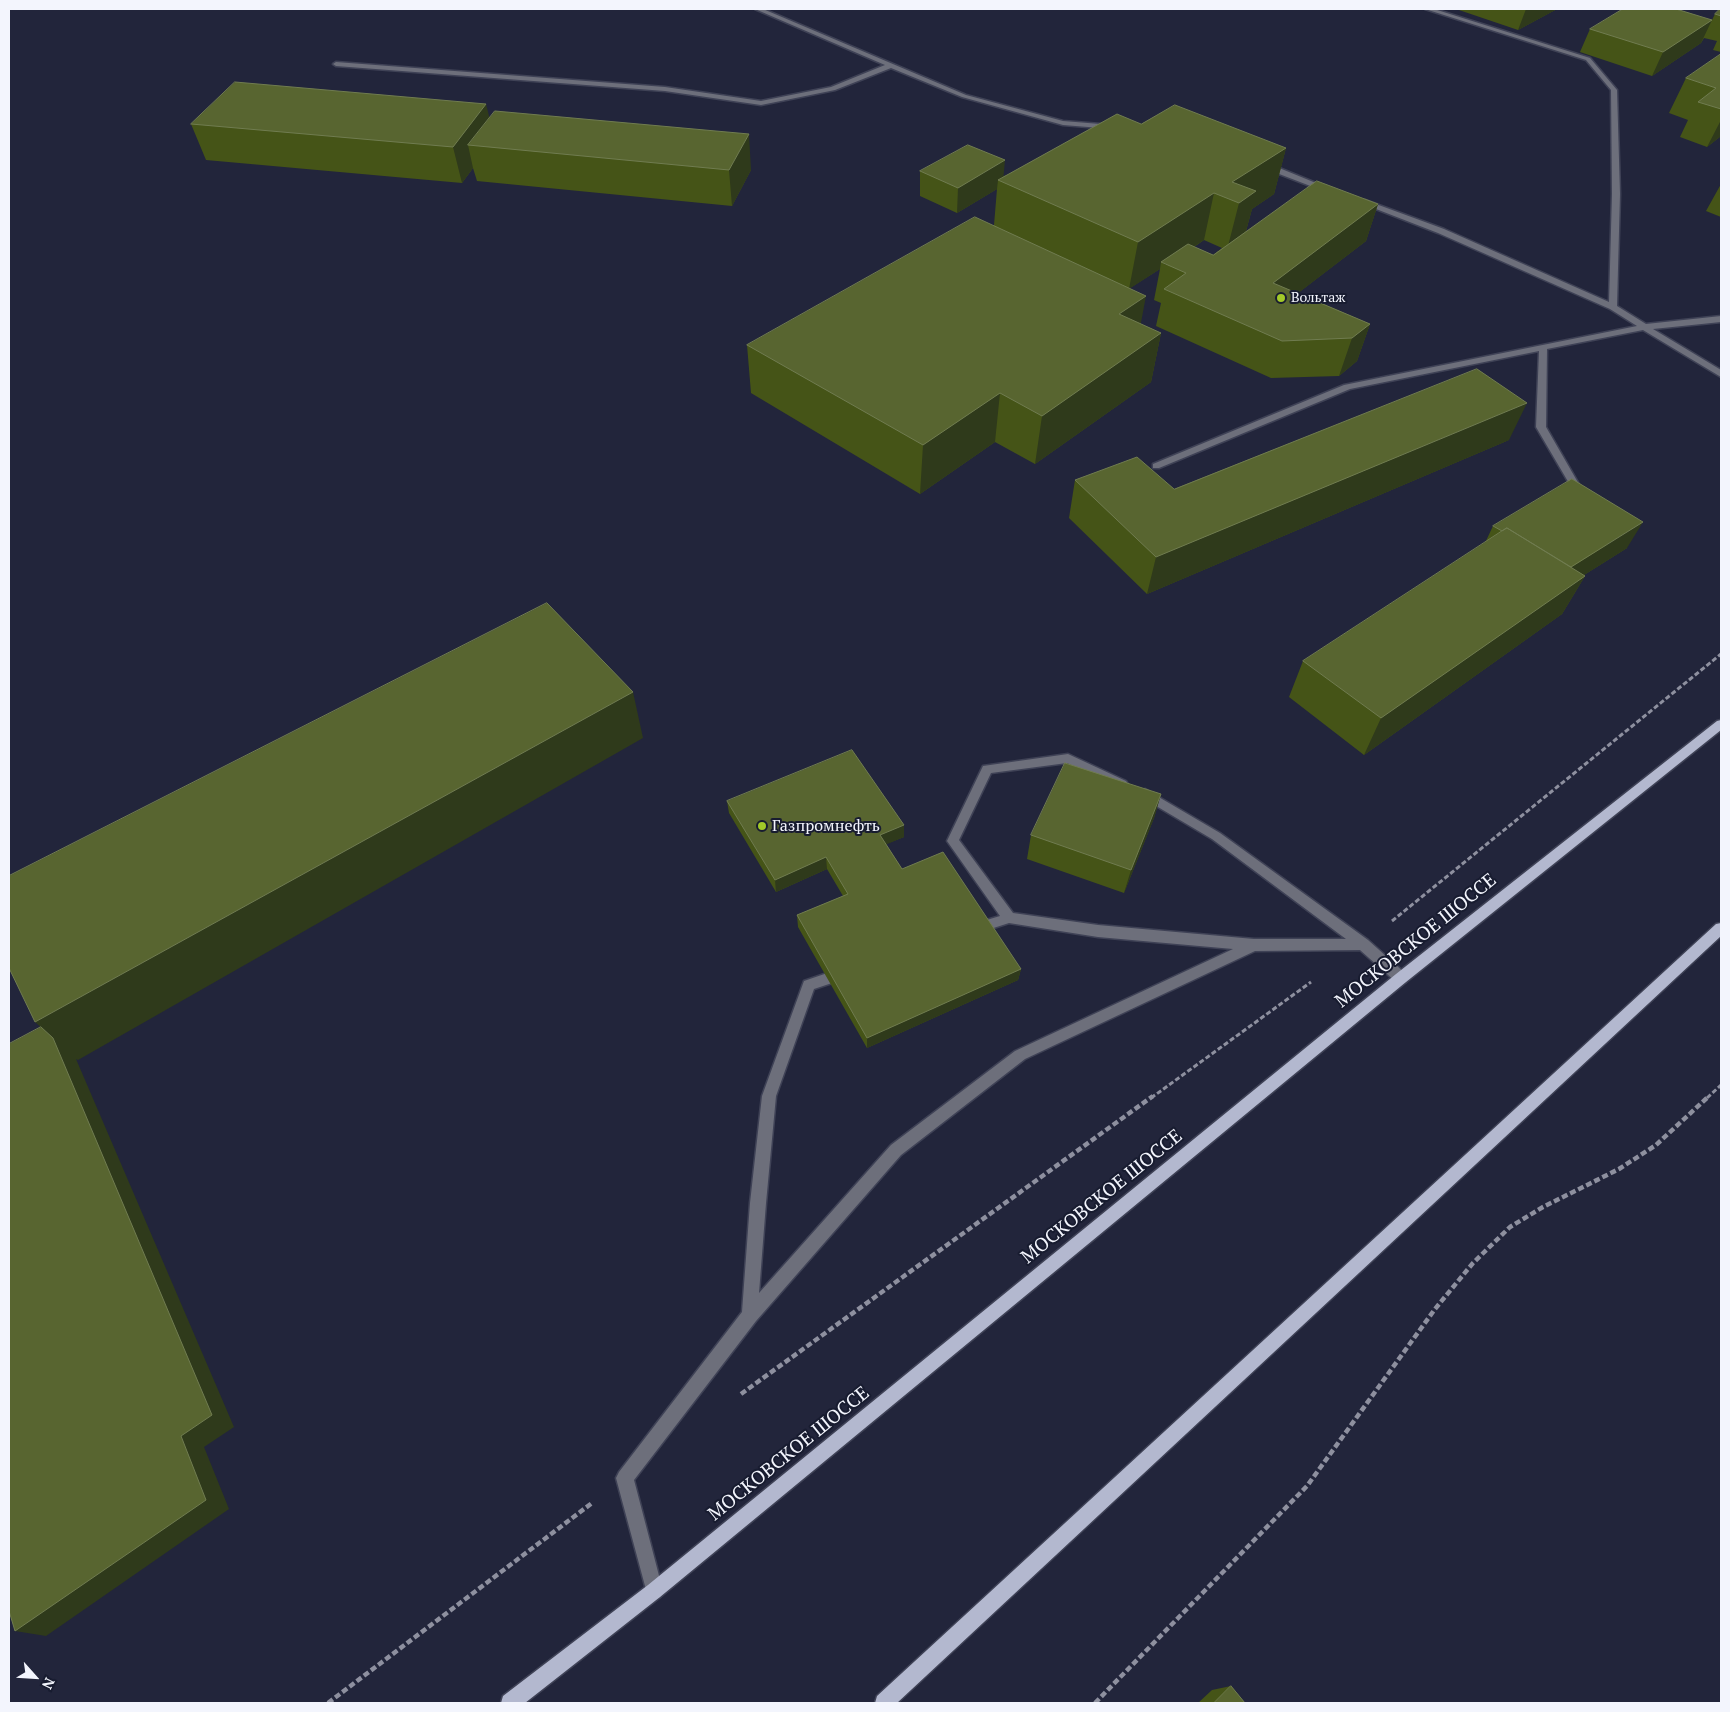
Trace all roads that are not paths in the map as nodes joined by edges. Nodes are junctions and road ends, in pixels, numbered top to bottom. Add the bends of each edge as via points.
1 (758, 9) edge
2 (1428, 9) edge
3 (336, 64) dead end
4 (891, 65) junction
5 (1122, 128) edge
6 (1259, 164) edge
7 (1341, 194) edge
8 (1350, 197) edge
9 (1613, 307) junction
10 (1721, 319) edge
11 (1644, 327) junction
12 (1543, 348) junction
13 (1721, 374) edge
14 (1156, 466) dead end
15 (1591, 496) edge
16 (1721, 724) edge
17 (1009, 918) junction
18 (1721, 928) edge
19 (963, 933) edge
20 (1363, 944) junction
21 (1254, 945) junction
22 (854, 970) edge
23 (1401, 978) junction
24 (750, 1316) junction
25 (654, 1591) junction
26 (510, 1703) edge
27 (884, 1703) edge

1 - 4 lane
2 - 9 lane via 1588,59 1614,90
3 - 4 lane via 665,89 761,104 833,89
4 - 5 lane via 964,96 1063,123
6 - 7 lane
8 - 9 lane via 1441,230
9 - 11 lane
10 - 11 lane
11 - 12 lane
11 - 13 lane
12 - 14 lane via 1346,387
12 - 15 lane via 1541,427 1576,488
16 - 23 main road, МОСКОВСКОЕ ШОССЕ
17 - 19 lane
17 - 20 lane via 953,841 987,769 1068,758 1154,798 1216,836
17 - 21 lane via 1098,931
18 - 27 main road
20 - 21 lane
20 - 23 lane
21 - 24 lane via 1020,1055 896,1150
22 - 24 lane via 809,985 769,1096
23 - 25 main road, МОСКОВСКОЕ ШОССЕ
24 - 25 lane via 625,1478
25 - 26 main road, МОСКОВСКОЕ ШОССЕ

